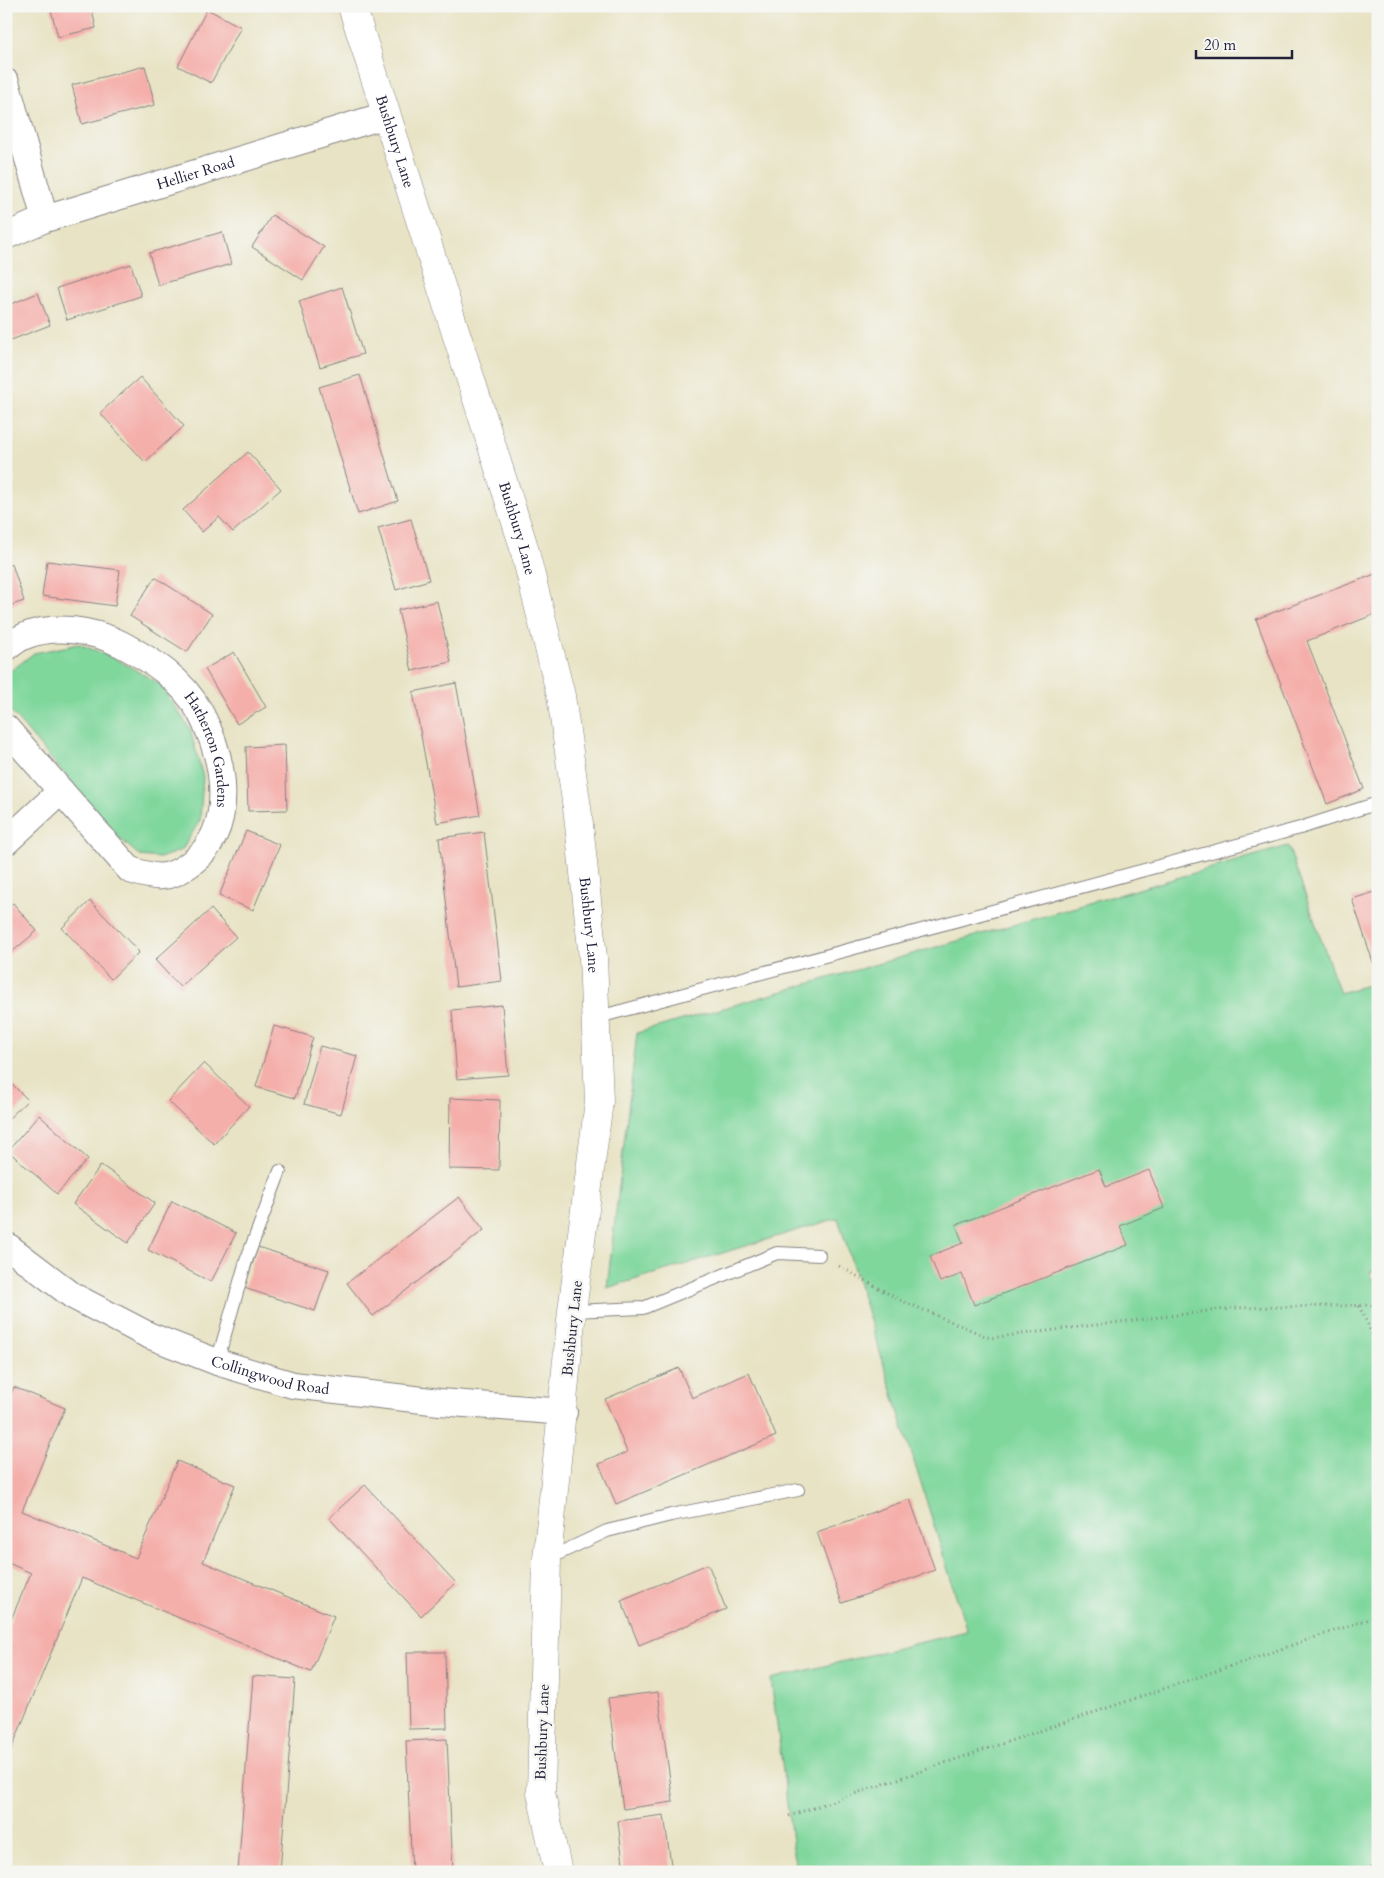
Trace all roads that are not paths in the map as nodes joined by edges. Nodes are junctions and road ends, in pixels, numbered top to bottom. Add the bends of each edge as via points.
1 (352, 6) edge
2 (6, 82) edge
3 (386, 115) junction
4 (45, 219) junction
5 (6, 236) edge
6 (6, 648) edge
7 (6, 728) edge
8 (61, 791) junction
9 (1378, 803) edge
10 (6, 842) edge
11 (596, 1018) junction
12 (280, 1170) dead end
13 (6, 1245) edge
14 (819, 1255) road end
15 (572, 1311) junction
16 (217, 1362) junction
17 (564, 1412) junction
18 (798, 1490) dead end
19 (547, 1559) junction
20 (558, 1872) edge

1 - 3 street, Bushbury Lane
2 - 4 street
3 - 4 street, Hellier Road
3 - 11 street, Bushbury Lane via 523,544 552,654 578,815
4 - 5 street, Hellier Road
6 - 8 street, Hatherton Gardens via 25,636 63,629 106,637 151,661 186,692 199,712 212,740 221,775 223,802 218,826 203,854 176,874 154,878 130,870
7 - 8 street, Hatherton Gardens
8 - 10 street
9 - 11 lane via 1300,828
11 - 15 street, Bushbury Lane via 599,1101
12 - 16 lane via 246,1261
13 - 16 street, Collingwood Road via 73,1296 148,1334
14 - 15 lane via 777,1254 643,1308
15 - 17 street, Bushbury Lane
16 - 17 street, Collingwood Road via 293,1385
17 - 19 street, Bushbury Lane
18 - 19 lane via 607,1531
19 - 20 street, Bushbury Lane via 541,1793

